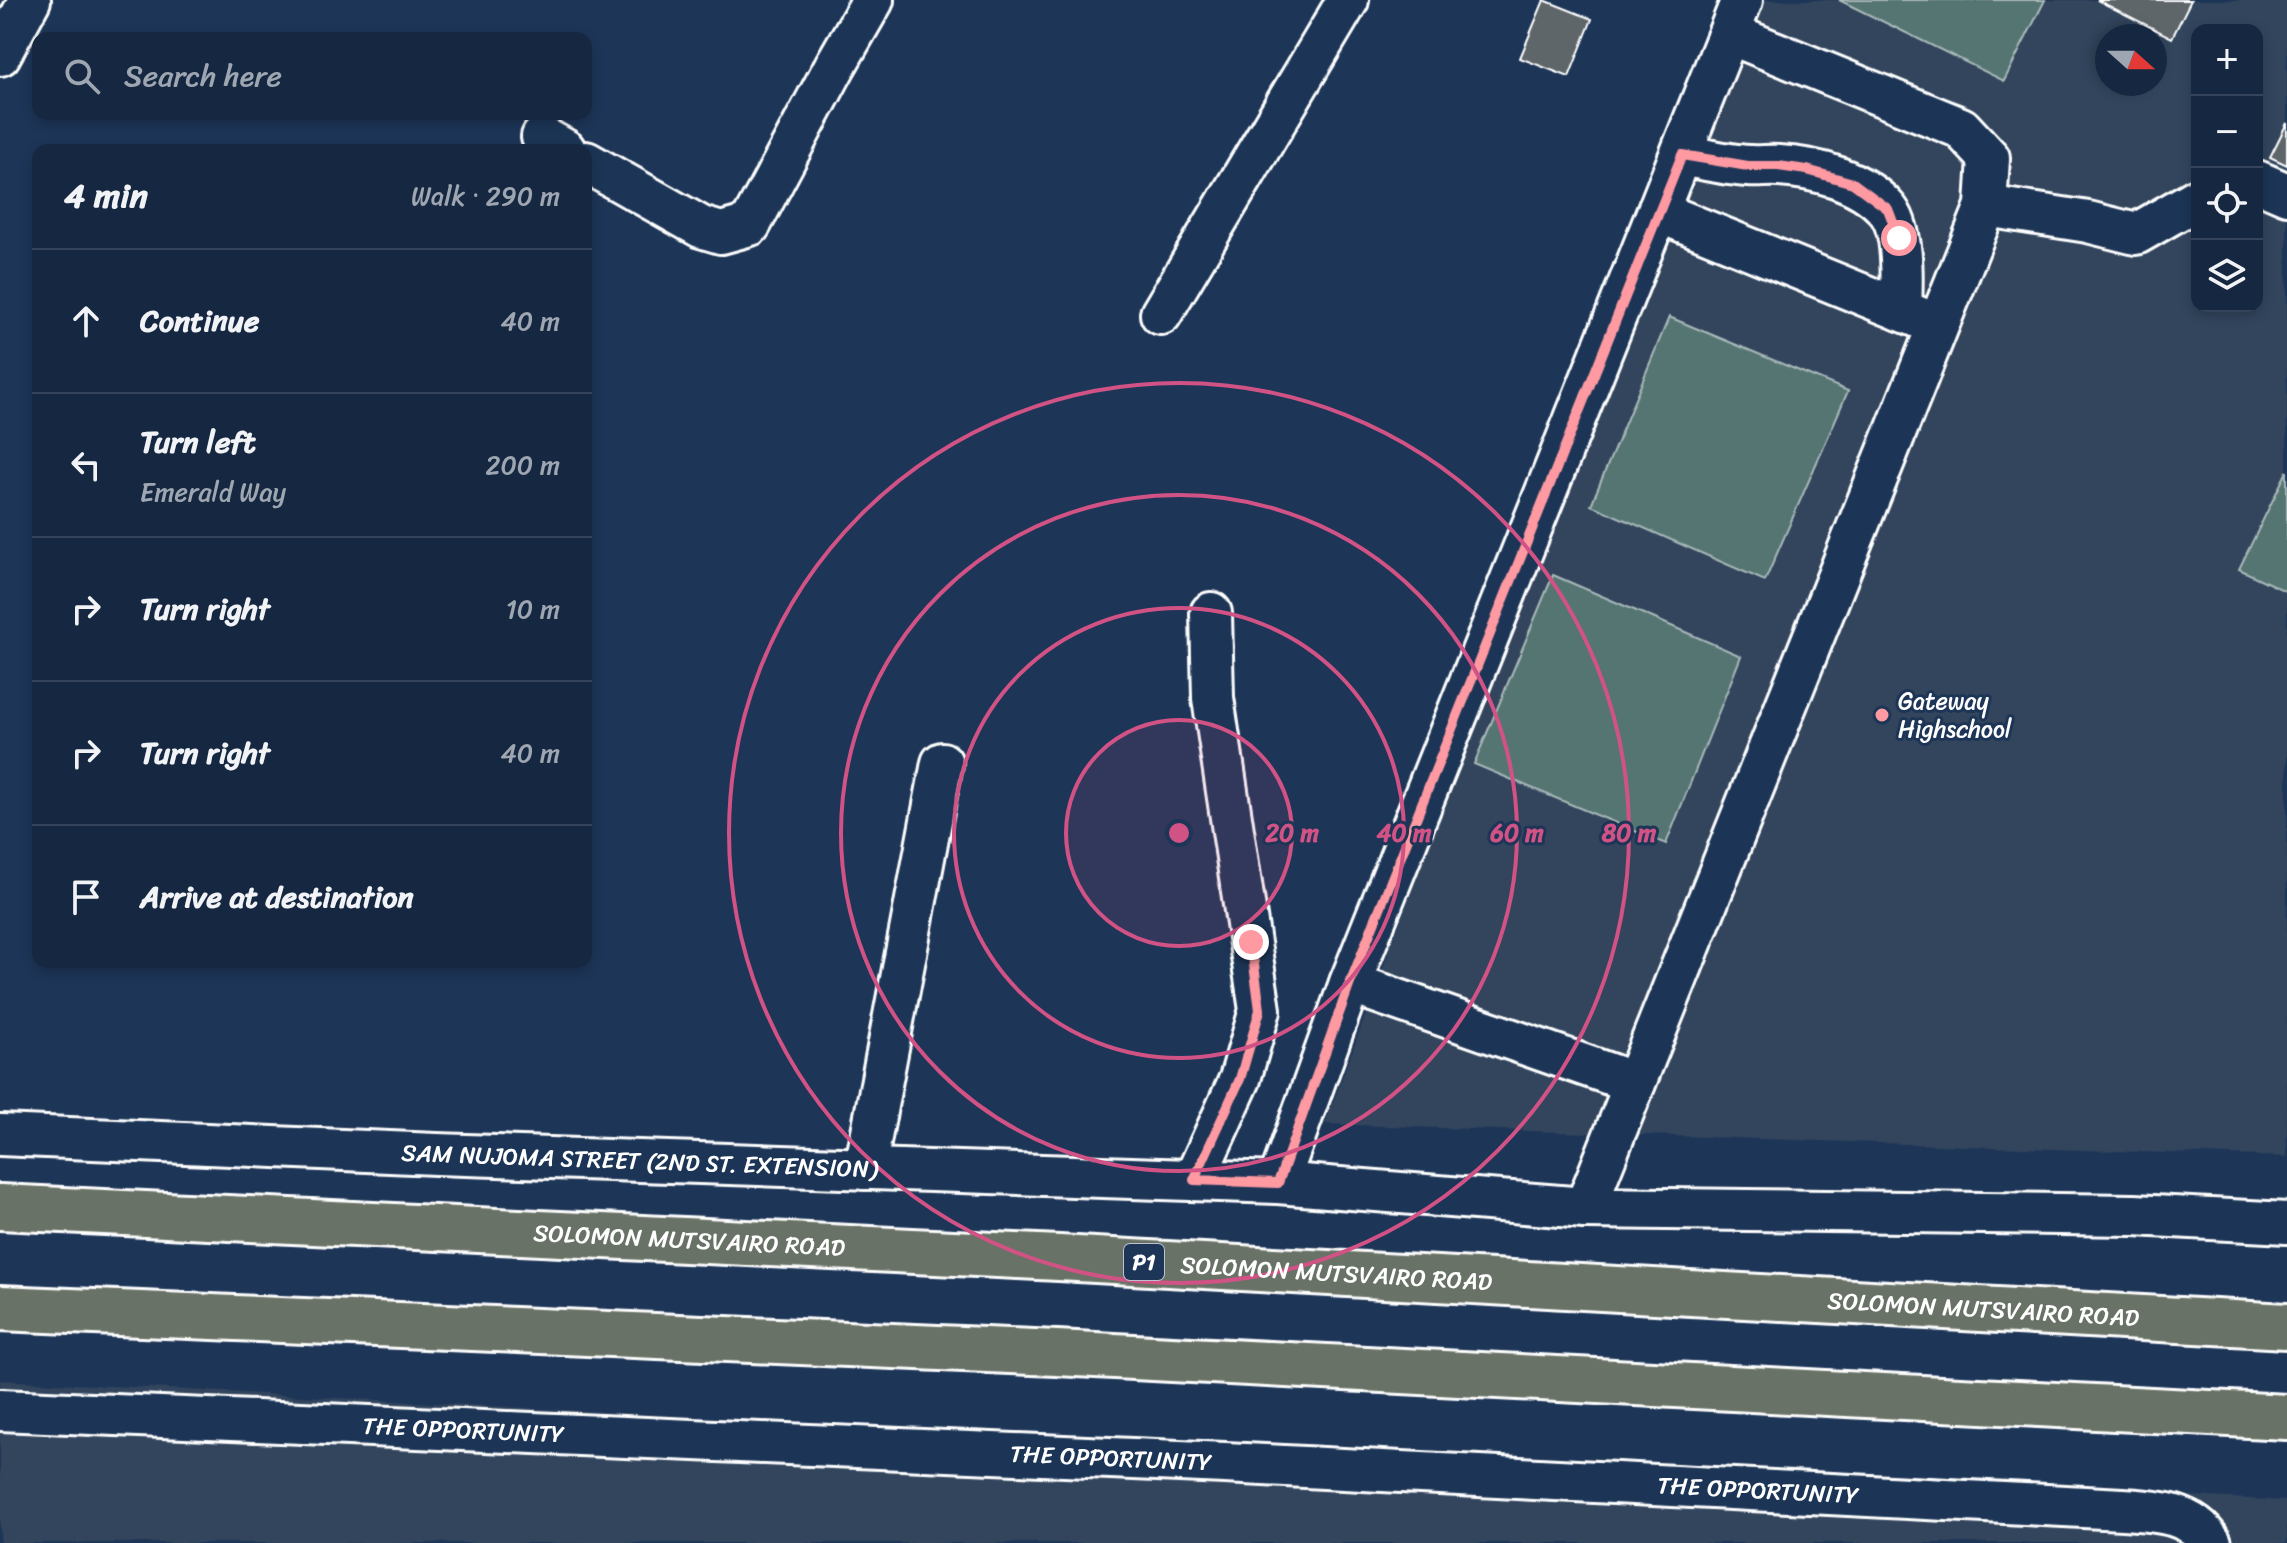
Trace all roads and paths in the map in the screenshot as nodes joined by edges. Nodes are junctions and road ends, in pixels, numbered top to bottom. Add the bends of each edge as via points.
1 (30, 0) edge
2 (873, 0) edge
3 (1348, 0) edge
4 (1736, 17) edge
5 (0, 55) edge
6 (1682, 155) junction
7 (592, 165) edge
8 (2263, 184) edge
9 (2287, 194) edge
10 (2191, 202) edge
11 (1986, 206) junction
12 (1659, 212) junction
13 (1901, 310) junction
14 (1161, 314) dead end
15 (1938, 325) junction
16 (1211, 613) dead end
17 (942, 763) dead end
18 (1350, 983) junction
19 (1635, 1083) junction
20 (0, 1135) edge
21 (865, 1169) junction
22 (1194, 1180) junction
23 (1278, 1183) junction
24 (0, 1207) edge
25 (1585, 1208) junction
26 (2287, 1223) edge
27 (0, 1308) edge
28 (2287, 1326) edge
29 (0, 1410) edge
30 (2287, 1417) edge
31 (2209, 1539) edge

1 - 5 street
2 - 7 street via 750,225 721,233 701,227
3 - 14 street
4 - 6 street
4 - 11 street via 1961,128 1989,158
6 - 12 street
6 - 13 street via 1807,170 1853,183 1888,209 1899,238
8 - 9 street
10 - 11 street via 2136,234
11 - 15 street
12 - 13 street
12 - 18 street
13 - 15 street
15 - 19 street
16 - 22 street via 1213,698 1260,1010 1240,1079
17 - 21 street
18 - 19 street
18 - 23 street
19 - 25 street
20 - 21 street, SAM NUJOMA STREET (2ND ST. EXTENSION)
21 - 22 street, SAM NUJOMA STREET (2ND ST. EXTENSION)
22 - 23 street, SAM NUJOMA STREET (2ND ST. EXTENSION)
23 - 25 street, SAM NUJOMA STREET (2ND ST. EXTENSION)
24 - 28 highway, SOLOMON MUTSVAIRO ROAD / P1 via 1059,1258
25 - 26 street, SAM NUJOMA STREET (2ND ST. EXTENSION) via 2134,1215
27 - 30 highway via 1057,1353
29 - 31 street, THE OPPORTUNITY via 1209,1462 2123,1509 2176,1515

